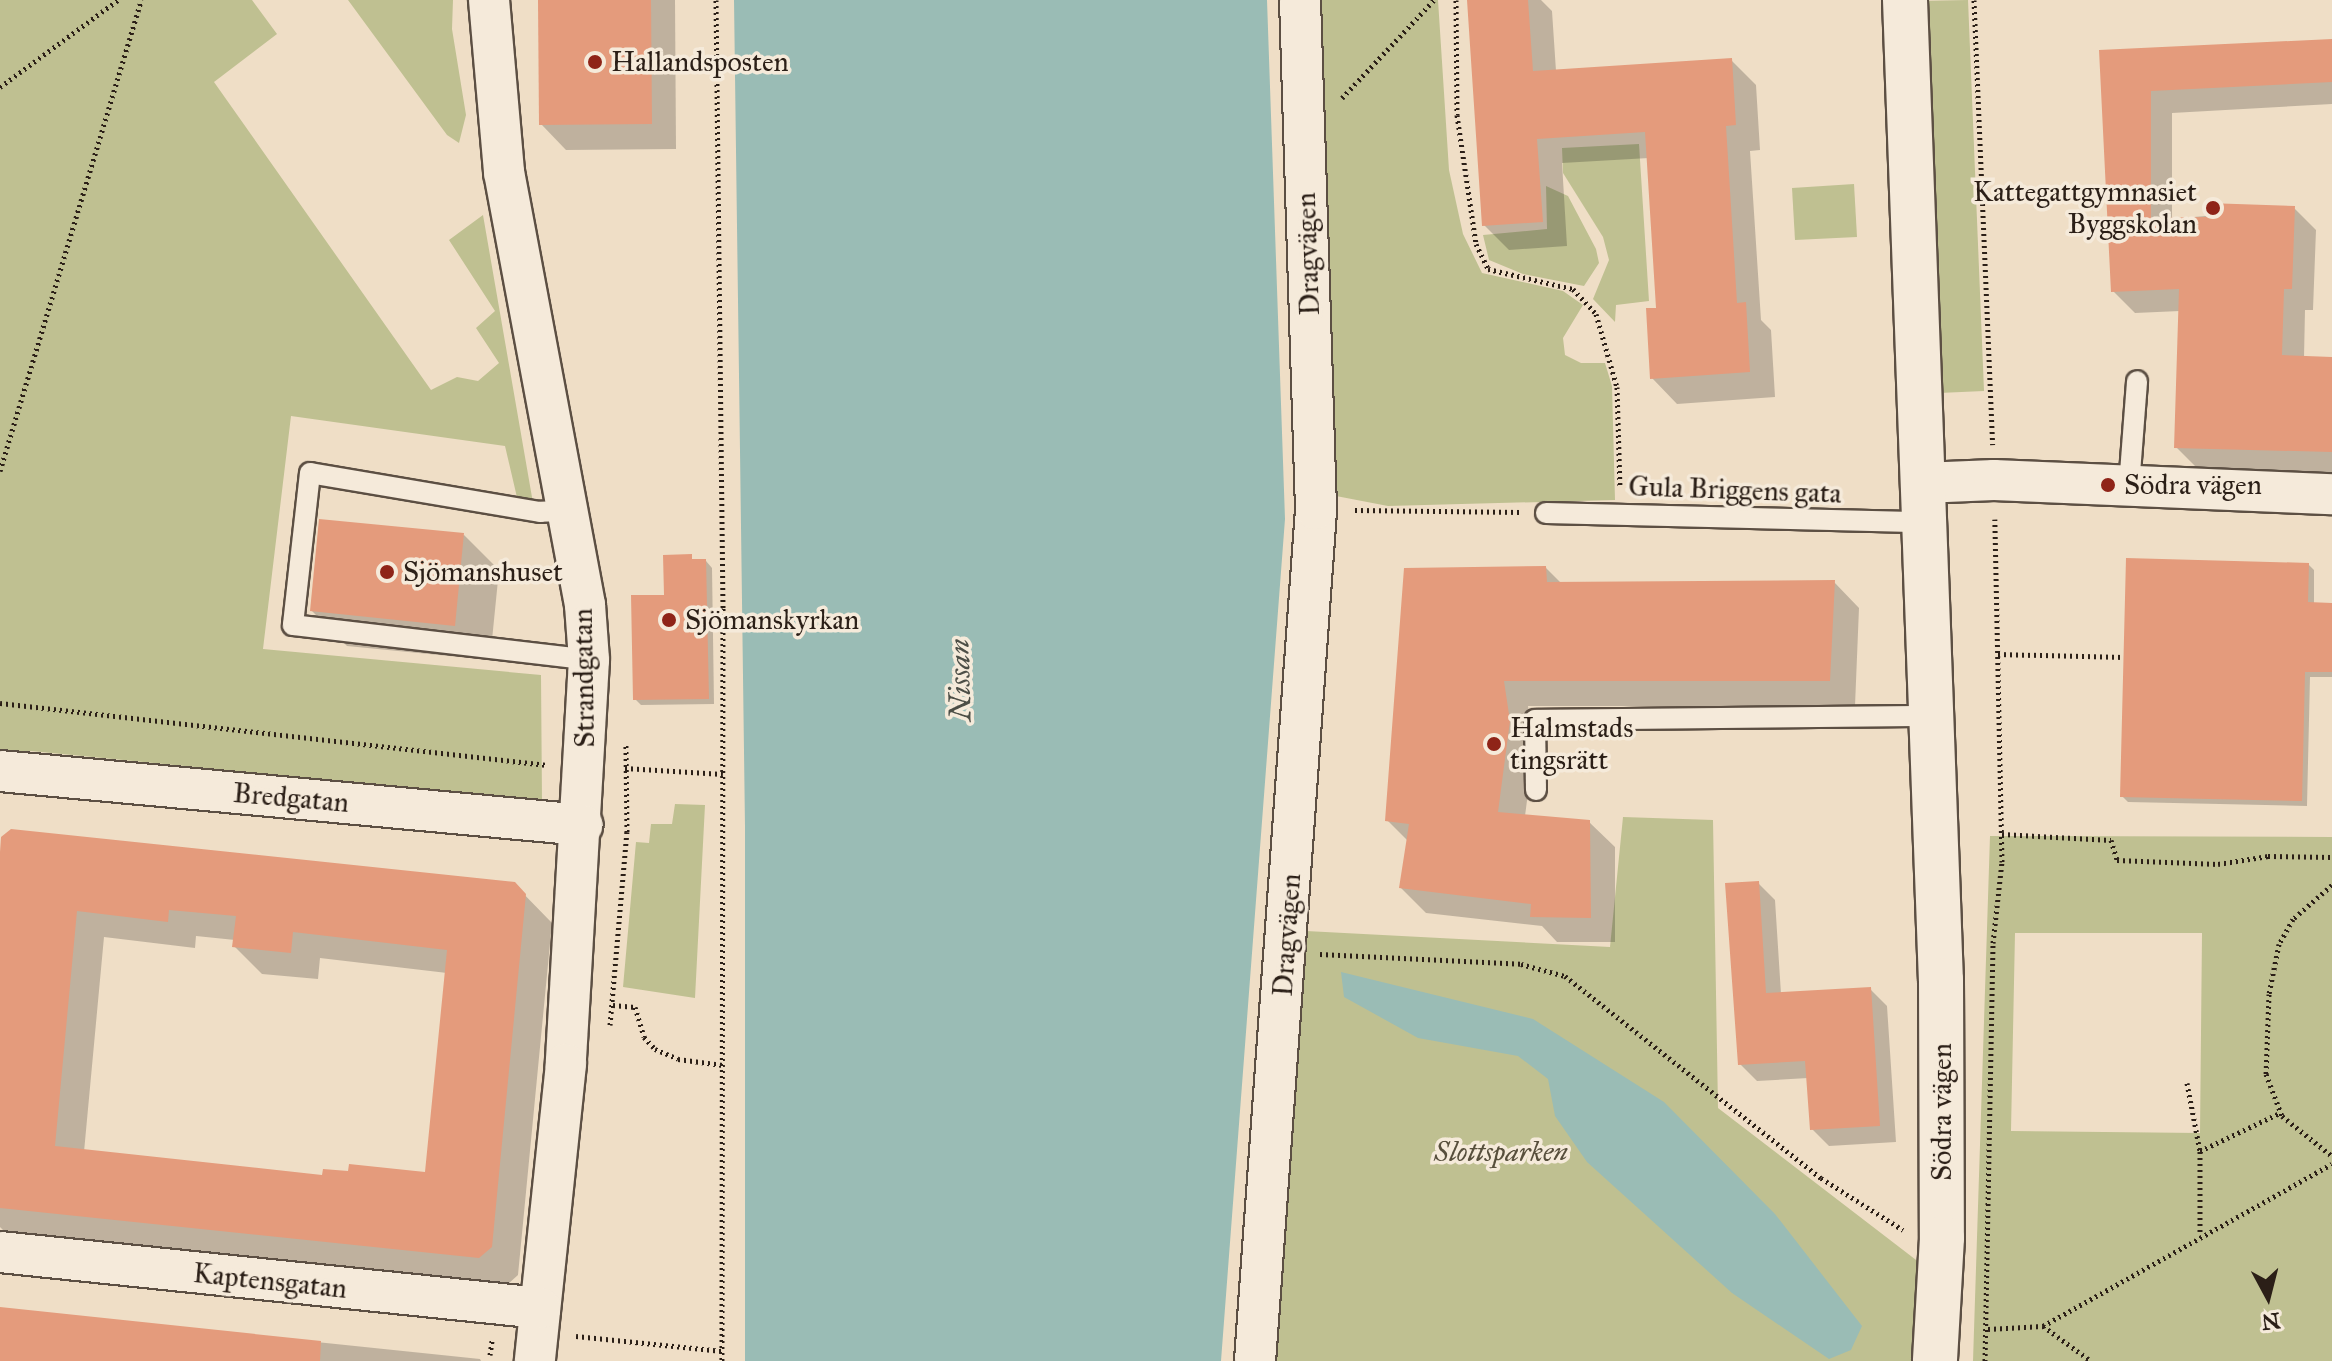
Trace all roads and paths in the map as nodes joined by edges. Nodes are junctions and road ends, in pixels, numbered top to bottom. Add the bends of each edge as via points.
1 (118, 0) edge
2 (141, 0) edge
3 (489, 0) edge
4 (716, 0) edge
5 (1300, 0) edge
6 (1434, 0) edge
7 (1456, 0) edge
8 (1905, 0) edge
9 (1974, 0) edge
10 (0, 87) edge
11 (1304, 126) junction
12 (2137, 381) dead end
13 (0, 471) edge
14 (1994, 480) junction
15 (2129, 486) junction
16 (2332, 494) edge
17 (1923, 502) junction
18 (1316, 509) junction
19 (564, 511) junction
20 (1546, 513) joint
21 (1621, 515) junction
22 (1998, 654) junction
23 (2124, 657) dead end
24 (589, 660) junction
25 (0, 703) edge
26 (1931, 716) junction
27 (586, 767) junction
28 (627, 768) dead end
29 (0, 771) edge
30 (723, 774) junction
31 (1536, 790) dead end
32 (583, 825) junction
33 (2002, 834) junction
34 (2332, 857) edge
35 (2332, 885) edge
36 (1286, 952) junction
37 (613, 1005) dead end
38 (723, 1065) junction
39 (2187, 1083) dead end
40 (2280, 1113) junction
41 (2200, 1151) junction
42 (2332, 1156) edge
43 (2332, 1164) edge
44 (2200, 1236) junction
45 (0, 1252) edge
46 (1941, 1254) junction
47 (540, 1308) junction
48 (2043, 1326) junction
49 (1988, 1329) junction
50 (569, 1335) dead end
51 (722, 1351) junction
52 (535, 1361) edge
53 (722, 1361) edge
54 (1255, 1361) edge
55 (1935, 1361) edge
56 (1985, 1361) edge
57 (2091, 1361) edge

1 - 10 path
2 - 13 path
3 - 19 street, Strandgatan via 504,172
4 - 30 path
5 - 11 street, Dragvägen
6 - 11 path via 1337,104
7 - 21 path via 1457,115 1476,244 1488,269 1573,289 1596,314 1617,387
8 - 17 street, Södra vägen
9 - 14 path
11 - 18 street, Dragvägen
12 - 15 lane
14 - 15 street
14 - 17 street
14 - 22 path
15 - 16 street
17 - 21 lane, Gula Briggens gata
17 - 26 street, Södra vägen
18 - 20 path
18 - 36 street, Dragvägen
19 - 24 street, Strandgatan via 585,605
19 - 24 lane via 540,512 310,473 293,625
20 - 21 lane, Gula Briggens gata
22 - 23 path
22 - 33 path
24 - 27 street, Strandgatan
25 - 27 path
26 - 31 lane via 1535,720
26 - 46 street, Södra vägen via 1941,980
27 - 32 street, Strandgatan
28 - 30 path
29 - 32 street, Bredgatan
30 - 38 path
32 - 47 street, Strandgatan via 566,1064
33 - 34 path via 2111,840 2117,860 2218,864 2268,856
33 - 49 path via 1992,978
35 - 40 path via 2293,919 2279,944 2269,994 2266,1074
36 - 46 path via 1521,964 1565,976 1821,1178
36 - 54 street, Dragvägen
37 - 38 path via 635,1007 644,1037 655,1049 678,1059
38 - 51 path
39 - 41 path
40 - 41 path
40 - 42 path
41 - 44 path
43 - 44 path
44 - 48 path
45 - 47 street, Kaptensgatan
46 - 55 street, Södra vägen
47 - 52 street, Strandgatan
48 - 49 path
48 - 57 path
49 - 56 path
50 - 51 path
51 - 53 path

